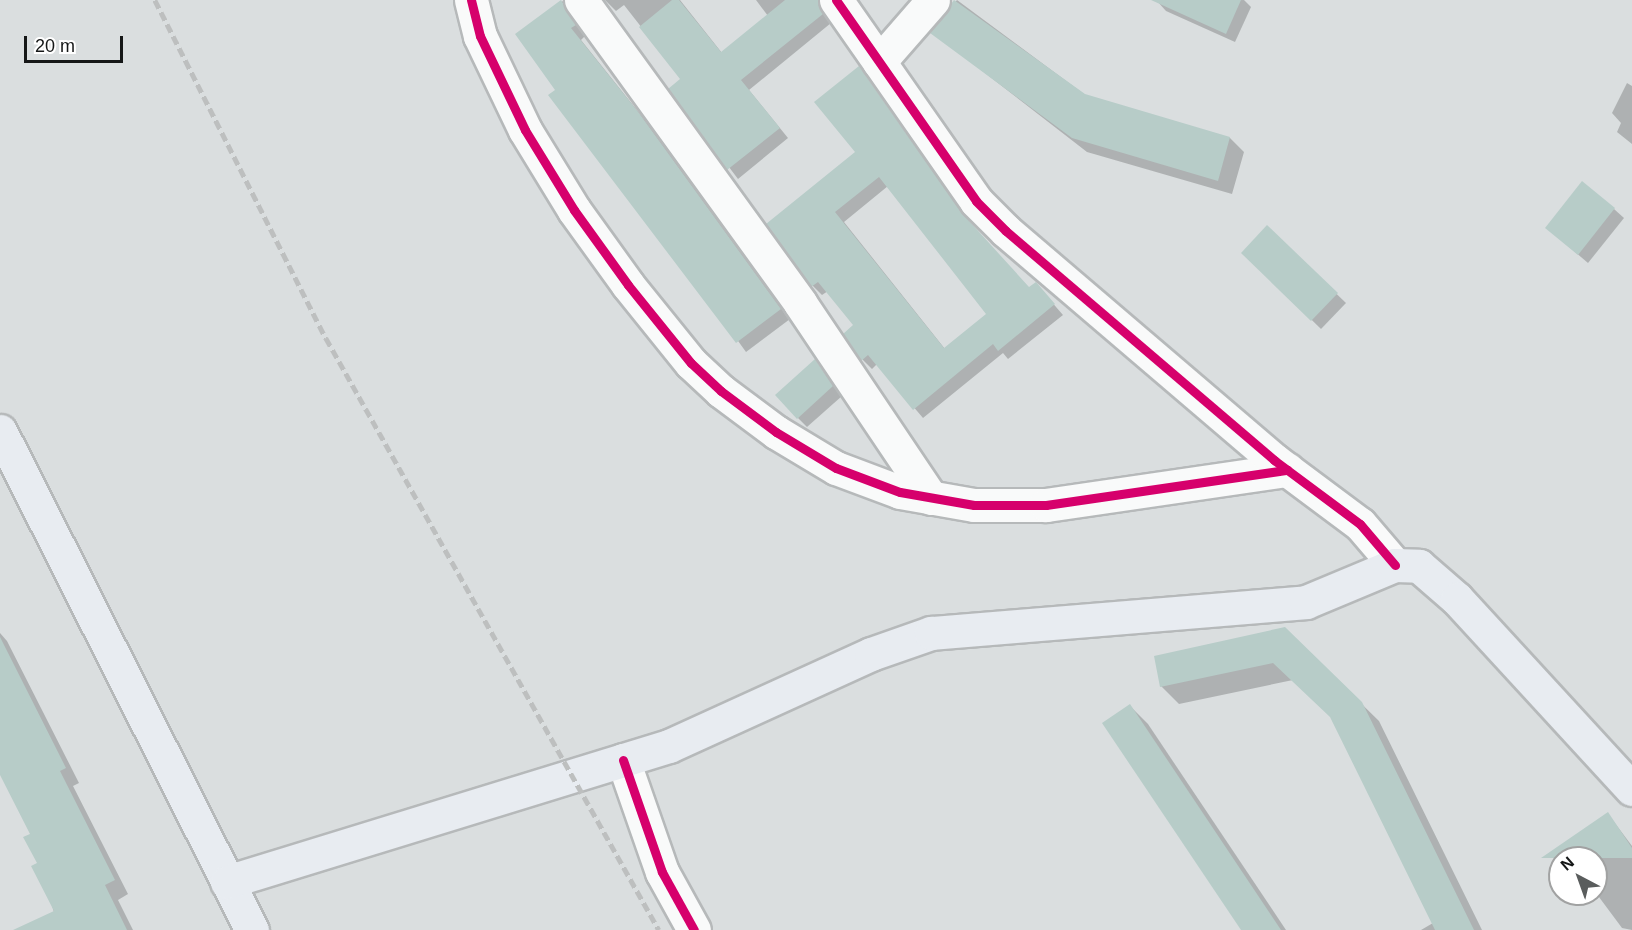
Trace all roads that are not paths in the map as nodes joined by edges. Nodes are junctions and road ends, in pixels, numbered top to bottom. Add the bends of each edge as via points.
1 (471, 0) edge
2 (581, 0) edge
3 (836, 0) edge
4 (933, 0) edge
5 (879, 62) junction
6 (0, 431) edge
7 (1287, 470) junction
8 (931, 498) junction
9 (1395, 566) junction
10 (623, 760) junction
11 (1632, 789) edge
12 (227, 882) junction
13 (252, 930) edge
14 (694, 930) edge

1 - 8 street via 480,36 525,130 574,210 691,363 721,392 776,432 836,468 900,492
2 - 8 street via 800,303
3 - 5 street
4 - 5 street
5 - 7 street via 975,201
6 - 12 main road
7 - 8 street via 1046,505 974,505
7 - 9 street via 1360,524
9 - 10 main road via 1306,602 931,633 871,654 669,746
9 - 11 main road via 1419,566 1457,599
10 - 12 main road
10 - 14 street via 662,872
12 - 13 main road

